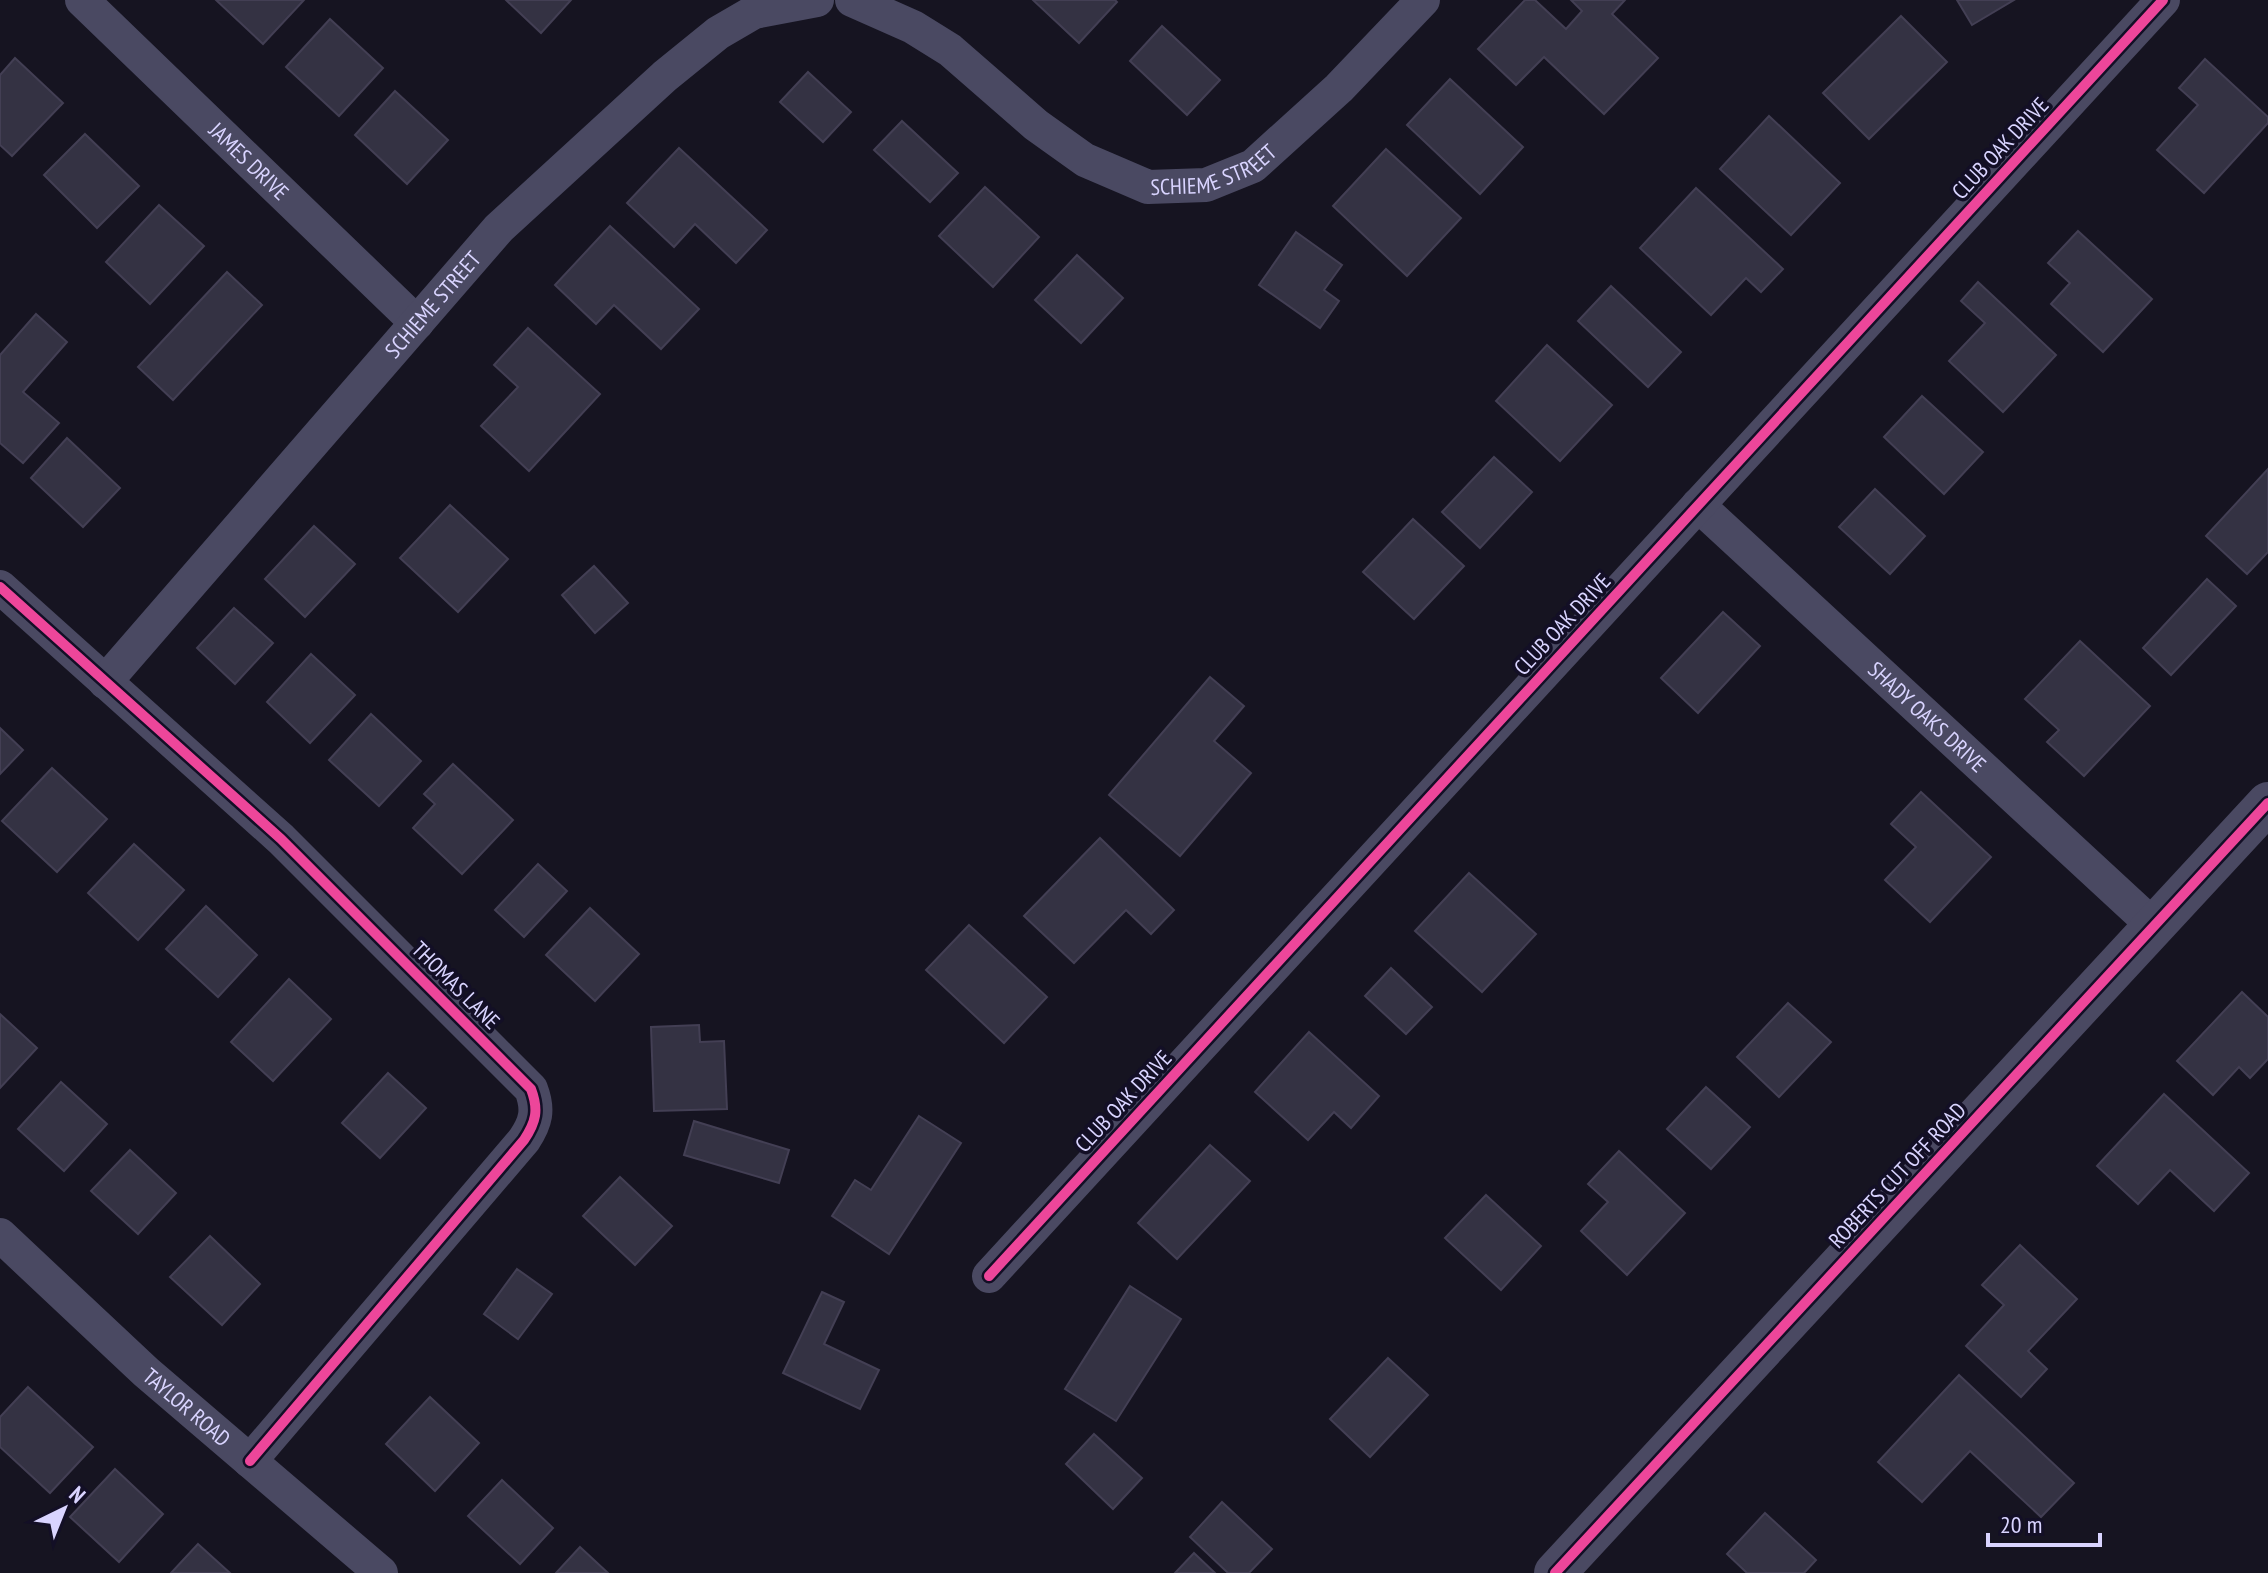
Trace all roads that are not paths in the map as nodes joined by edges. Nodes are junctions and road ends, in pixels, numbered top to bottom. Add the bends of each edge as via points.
1 (82, 0) edge
2 (817, 0) edge
3 (852, 0) edge
4 (1423, 0) edge
5 (2163, 0) edge
6 (417, 323) junction
7 (1698, 505) junction
8 (0, 587) edge
9 (105, 682) junction
10 (2268, 803) edge
11 (2155, 927) junction
12 (0, 1235) edge
13 (989, 1276) dead end
14 (250, 1461) junction
15 (381, 1573) edge
16 (1555, 1573) edge

1 - 6 street, JAMES DRIVE
2 - 6 street, SCHIEME STREET via 754,12 696,50 499,228
3 - 4 street, SCHIEME STREET via 950,50 1085,160 1148,187 1206,185 1253,166 1339,88
5 - 7 street, CLUB OAK DRIVE
6 - 9 street, SCHIEME STREET
7 - 11 street, SHADY OAKS DRIVE
7 - 13 street, CLUB OAK DRIVE
8 - 9 street, THOMAS LANE
9 - 14 street, THOMAS LANE via 281,839 531,1089 537,1104 536,1122 524,1140
10 - 11 street, ROBERTS CUT OFF ROAD
11 - 16 street, ROBERTS CUT OFF ROAD
12 - 14 street, TAYLOR ROAD
14 - 15 street, TAYLOR ROAD

